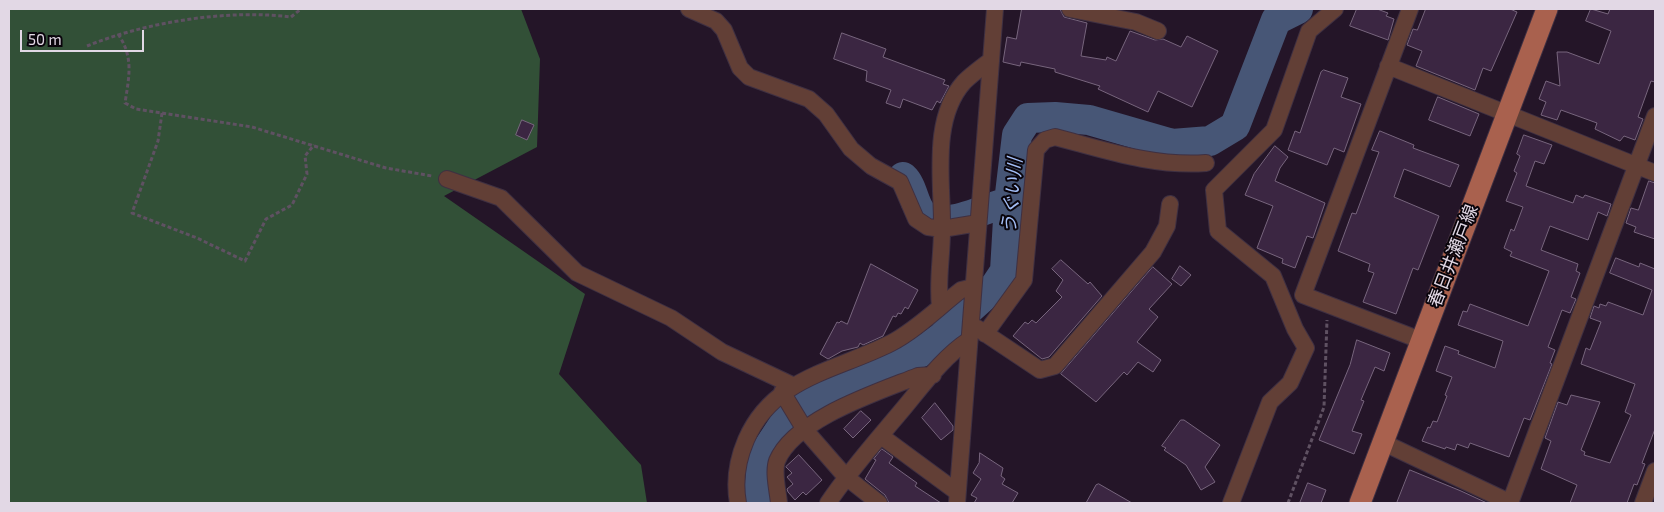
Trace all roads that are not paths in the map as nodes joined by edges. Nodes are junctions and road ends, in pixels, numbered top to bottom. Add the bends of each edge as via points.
1 (689, 9) edge
2 (995, 9) edge
3 (1070, 9) edge
4 (1335, 9) edge
5 (1410, 9) edge
6 (1547, 9) edge
7 (720, 15) edge
8 (1158, 31) dead end
9 (991, 60) junction
10 (1388, 66) junction
11 (1508, 113) junction
12 (1655, 116) edge
13 (1206, 163) dead end
14 (1637, 165) junction
15 (1655, 173) edge
16 (447, 179) road end
17 (1170, 204) dead end
18 (978, 222) junction
19 (942, 229) junction
20 (973, 287) junction
21 (940, 306) junction
22 (970, 332) junction
23 (985, 334) junction
24 (1420, 340) junction
25 (933, 375) junction
26 (788, 389) junction
27 (805, 430) junction
28 (881, 436) junction
29 (1382, 442) junction
30 (1655, 471) edge
31 (846, 477) junction
32 (957, 498) edge
33 (738, 503) edge
34 (779, 503) edge
35 (828, 503) edge
36 (879, 503) edge
37 (1231, 503) edge
38 (1360, 503) edge
39 (1511, 503) edge
40 (1643, 503) edge

1 - 7 street
2 - 9 street
3 - 8 street via 1136,22
4 - 37 street via 1309,31 1274,130 1214,190 1218,231 1273,276 1306,348 1290,383 1270,402
5 - 10 street
6 - 11 main road, 春日井瀬戸線
7 - 19 street via 740,68 749,77 809,99 826,114 851,149 871,166 900,182 916,219 928,227
9 - 18 street
9 - 19 street via 964,82 948,112 941,148 939,187
10 - 11 street
10 - 24 street via 1303,295
11 - 14 street
11 - 24 main road, 春日井瀬戸線
12 - 14 street
13 - 23 street via 1179,165 1153,162 1055,136 1045,140 1036,150 1024,280
14 - 15 street
14 - 39 street
16 - 26 street via 501,198 577,273 670,318
17 - 23 street via 1167,226 1153,252 1055,366 1040,370
18 - 19 street
18 - 20 street
19 - 21 street
20 - 21 street via 961,290
20 - 22 street
21 - 26 street via 892,342
22 - 23 street
22 - 25 street
22 - 32 street
24 - 29 main road, 春日井瀬戸線
25 - 27 street via 918,376 824,415
25 - 28 street
26 - 27 street
26 - 33 street via 759,414 740,452 735,477
27 - 31 street
27 - 34 street via 786,447 776,463
28 - 31 street
28 - 32 street
29 - 38 main road, 春日井瀬戸線
29 - 39 street
30 - 40 street
31 - 35 street
31 - 36 street

